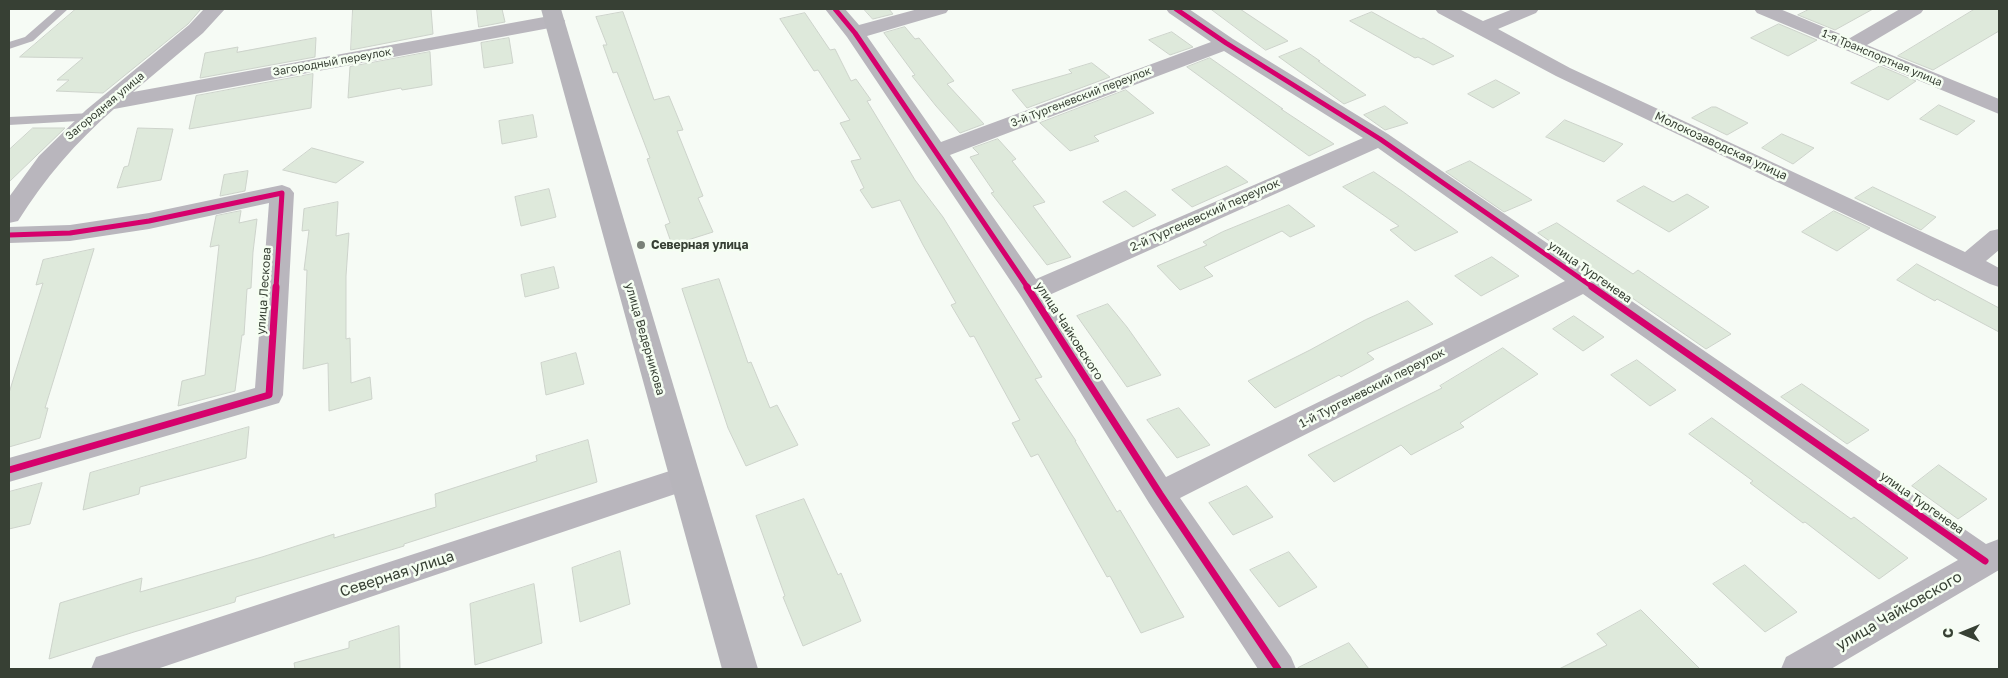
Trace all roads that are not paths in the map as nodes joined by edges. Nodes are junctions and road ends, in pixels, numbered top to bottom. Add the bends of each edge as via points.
1 (63, 9) edge
2 (215, 9) edge
3 (835, 9) edge
4 (939, 9) edge
5 (1176, 9) edge
6 (1445, 9) edge
7 (1529, 9) edge
8 (1764, 9) edge
9 (1914, 9) edge
10 (553, 15) edge
11 (1482, 30) junction
12 (855, 33) junction
13 (1226, 43) junction
14 (1852, 45) junction
15 (9, 46) edge
16 (1999, 107) edge
17 (100, 110) junction
18 (9, 120) edge
19 (1380, 139) junction
20 (936, 152) junction
21 (9, 215) edge
22 (9, 235) edge
23 (1999, 237) edge
24 (1968, 263) junction
25 (1999, 278) edge
26 (1584, 282) junction
27 (1031, 292) junction
28 (9, 470) edge
29 (685, 478) junction
30 (1160, 494) junction
31 (1992, 557) edge
32 (109, 669) edge
33 (740, 669) edge
34 (1278, 669) edge
35 (1799, 669) edge

1 - 15 lane via 29,39
2 - 17 street, Загородная улица
3 - 12 street, улица Чайковского
4 - 12 street
5 - 13 street, улица Тургенева
6 - 11 street, Молокозаводская улица
7 - 11 street
8 - 14 street, 1-я Транспортная улица
9 - 14 street
10 - 17 street, Загородный переулок
10 - 29 street, улица Ведерникова
11 - 24 street, Молокозаводская улица via 1563,72
12 - 20 street, улица Чайковского
13 - 19 street, улица Тургенева
13 - 20 street, 3-й Тургеневский переулок
14 - 16 street, 1-я Транспортная улица
17 - 18 lane
17 - 21 street, Загородная улица via 64,140 23,191
19 - 26 street, улица Тургенева
19 - 27 street, 2-й Тургеневский переулок
20 - 27 street, улица Чайковского
22 - 28 street, улица Лескова via 70,233 282,193 269,395
23 - 24 street
24 - 25 street, Молокозаводская улица
26 - 30 street, 1-й Тургеневский переулок
26 - 31 street, улица Тургенева
27 - 30 street, улица Чайковского
29 - 32 street, Северная улица
29 - 33 street, улица Ведерникова
30 - 34 street, улица Чайковского
31 - 35 street, улица Чайковского

